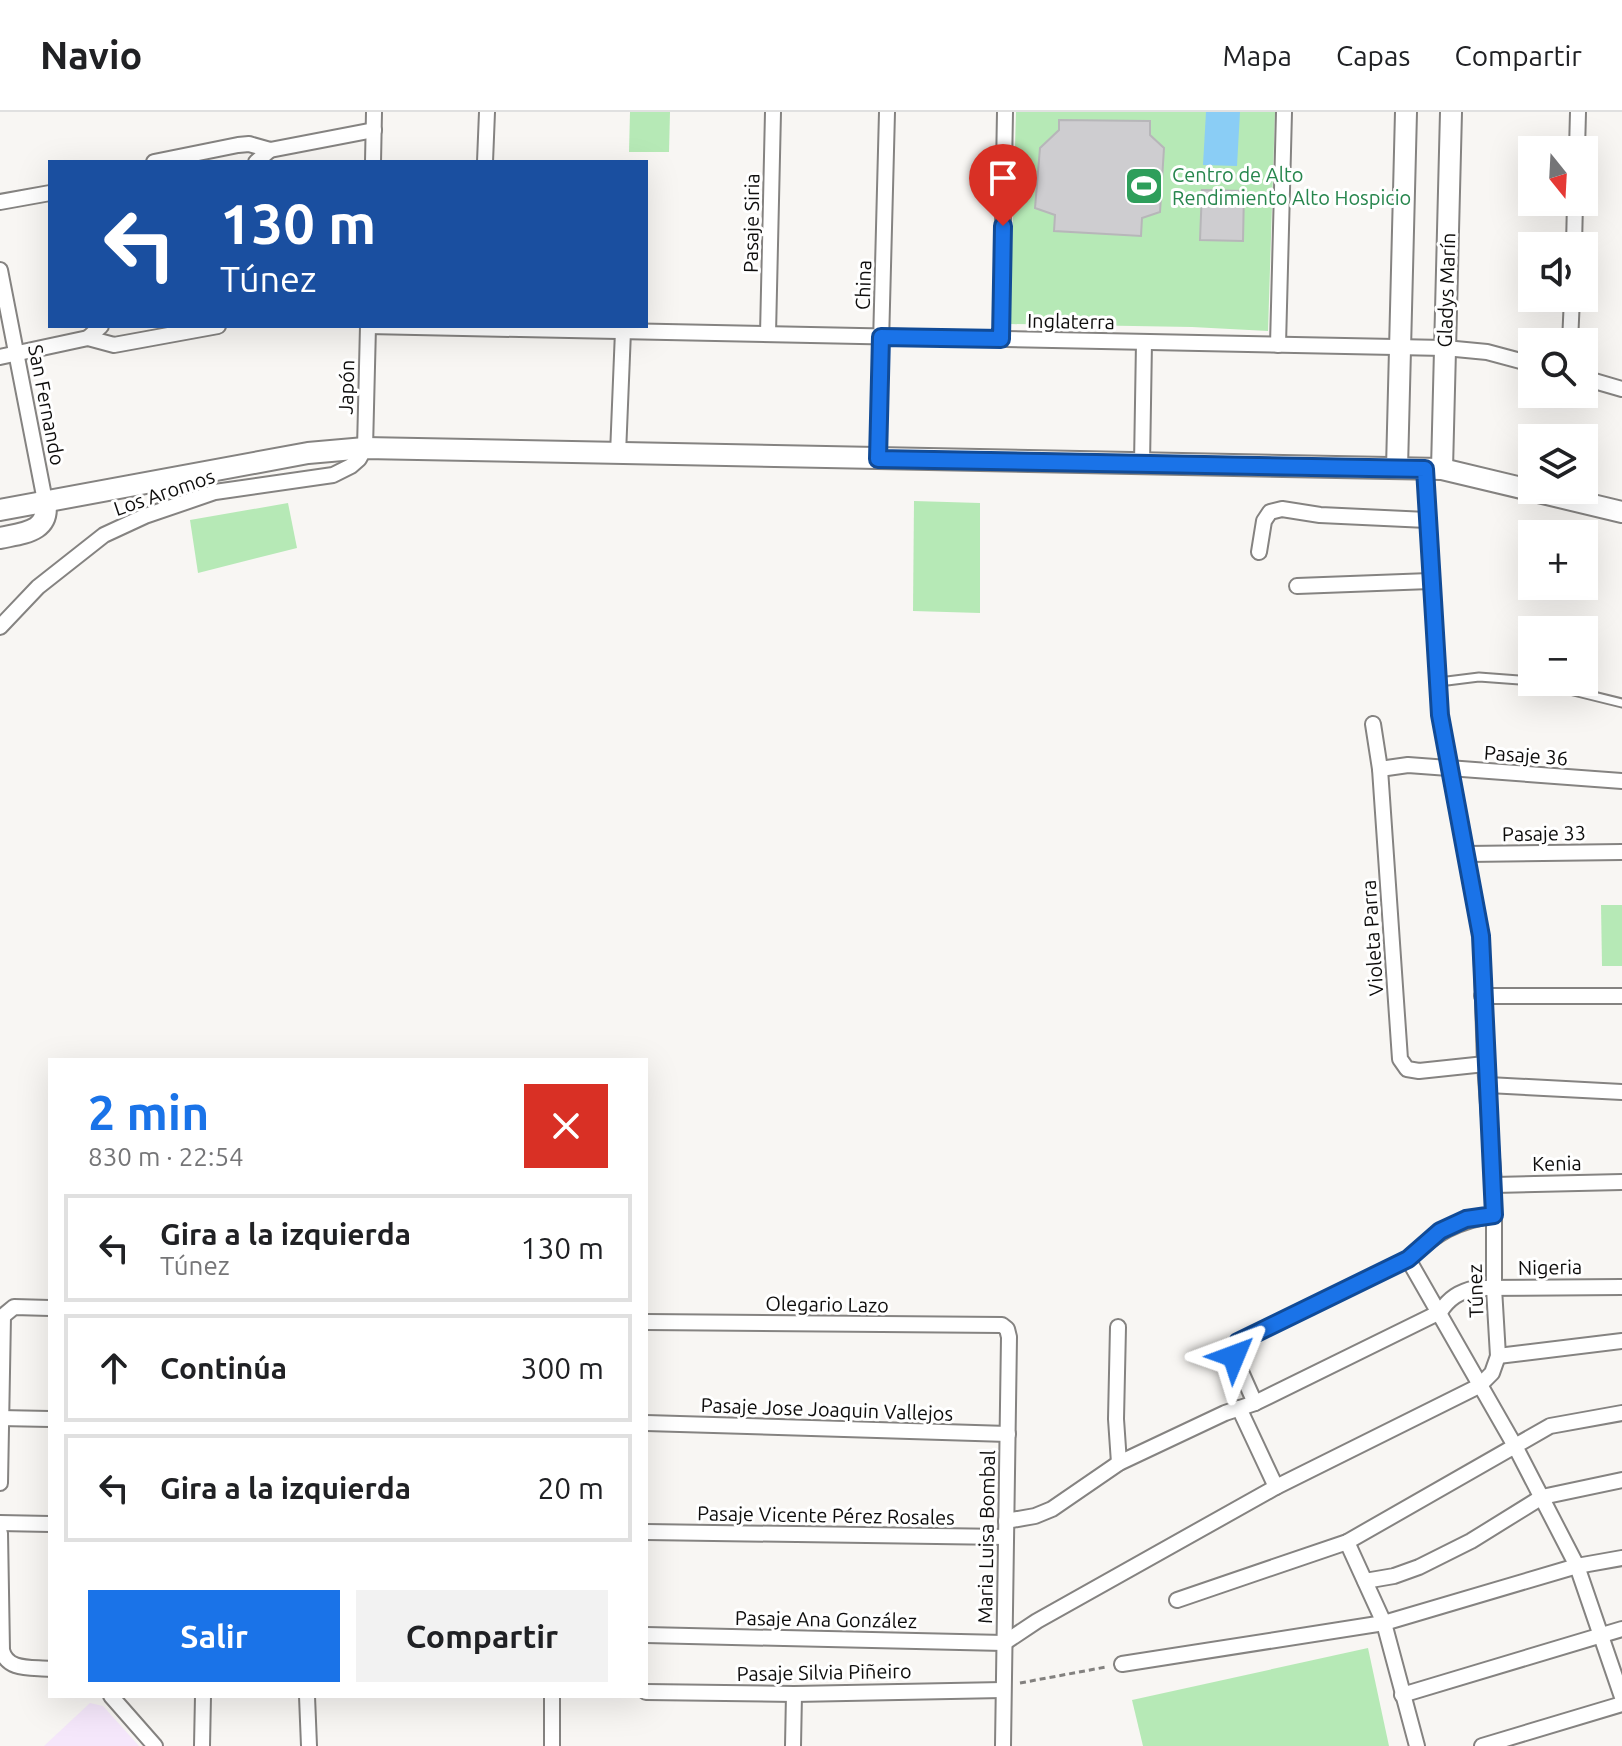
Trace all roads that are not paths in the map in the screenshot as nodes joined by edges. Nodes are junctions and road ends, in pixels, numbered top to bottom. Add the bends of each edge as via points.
1 (374, 112) edge
2 (487, 112) edge
3 (773, 112) edge
4 (887, 112) edge
5 (1005, 112) edge
6 (1284, 112) edge
7 (1406, 112) edge
8 (1451, 112) edge
9 (1578, 112) edge
10 (374, 130) junction
11 (1577, 136) edge
12 (270, 150) junction
13 (164, 160) edge
14 (258, 160) edge
15 (373, 160) edge
16 (485, 160) edge
17 (48, 193) edge
18 (0, 202) edge
19 (0, 270) edge
20 (99, 328) edge
21 (207, 328) edge
22 (368, 328) edge
23 (516, 328) edge
24 (623, 331) junction
25 (768, 334) junction
26 (881, 337) junction
27 (88, 338) junction
28 (1001, 339) junction
29 (1144, 342) junction
30 (1278, 345) junction
31 (1400, 347) junction
32 (1445, 348) junction
33 (16, 354) junction
34 (0, 357) edge
35 (1518, 360) edge
36 (1598, 382) edge
37 (1622, 389) edge
38 (365, 448) junction
39 (618, 454) junction
40 (878, 459) junction
41 (1142, 464) junction
42 (1397, 468) junction
43 (1433, 469) junction
44 (45, 501) junction
45 (0, 510) edge
46 (1622, 512) edge
47 (1427, 520) junction
48 (0, 538) edge
49 (1259, 552) dead end
50 (1430, 581) junction
51 (1297, 586) dead end
52 (0, 627) edge
53 (1518, 680) edge
54 (1437, 682) junction
55 (1593, 696) edge
56 (1622, 703) edge
57 (1373, 724) dead end
58 (1380, 769) junction
59 (1451, 770) junction
60 (1622, 781) edge
61 (1622, 852) edge
62 (1467, 854) junction
63 (1482, 996) junction
64 (1622, 996) edge
65 (1485, 1064) junction
66 (1488, 1085) junction
67 (1622, 1092) edge
68 (1622, 1182) edge
69 (1494, 1185) junction
70 (1494, 1215) junction
71 (1408, 1259) junction
72 (1622, 1287) edge
73 (1494, 1288) junction
74 (48, 1308) edge
75 (1440, 1312) junction
76 (648, 1322) edge
77 (1118, 1327) dead end
78 (1007, 1329) joint
79 (1622, 1341) edge
80 (1498, 1356) junction
81 (1479, 1386) junction
82 (1255, 1403) junction
83 (1239, 1408) junction
84 (1622, 1413) edge
85 (0, 1418) edge
86 (48, 1419) edge
87 (648, 1423) edge
88 (1008, 1434) junction
89 (1515, 1446) junction
90 (1119, 1463) junction
91 (1622, 1480) edge
92 (0, 1483) edge
93 (1276, 1487) junction
94 (1542, 1497) junction
95 (1006, 1521) junction
96 (0, 1523) edge
97 (48, 1524) edge
98 (648, 1532) edge
99 (0, 1533) edge
100 (1006, 1537) junction
101 (1347, 1542) junction
102 (1622, 1558) edge
103 (1577, 1566) junction
104 (1365, 1581) junction
105 (1177, 1600) dead end
106 (1384, 1623) junction
107 (1622, 1629) edge
108 (648, 1635) edge
109 (1601, 1635) junction
110 (1004, 1643) junction
111 (1122, 1664) road end
112 (48, 1669) edge
113 (1003, 1690) junction
114 (648, 1692) edge
115 (794, 1694) junction
116 (1402, 1695) junction
117 (1622, 1697) edge
118 (113, 1698) edge
119 (203, 1698) edge
120 (307, 1698) edge
121 (552, 1698) edge
122 (1622, 1704) edge
123 (155, 1746) edge
124 (202, 1746) edge
125 (309, 1746) edge
126 (552, 1746) edge
127 (793, 1746) edge
128 (1003, 1746) edge
129 (1417, 1746) edge
130 (1482, 1746) edge

1 - 10 street
2 - 16 street
3 - 25 street, Pasaje Siria
4 - 26 street, China
5 - 28 street
6 - 30 street
7 - 31 street
8 - 32 street, Gladys Marín
9 - 11 street
10 - 12 street
10 - 15 street
12 - 13 street via 243,144
12 - 14 street
17 - 18 street
19 - 33 street, San Fernando
20 - 27 street
21 - 27 street via 114,345
22 - 38 street, Japón
23 - 24 street, Inglaterra
24 - 25 street, Inglaterra
24 - 39 street
25 - 26 street, Inglaterra
26 - 28 street, Inglaterra
26 - 40 street, China
27 - 33 street
28 - 29 street, Inglaterra
29 - 30 street, Inglaterra
29 - 41 street
30 - 31 street, Inglaterra
31 - 32 street, Inglaterra
31 - 42 street
32 - 35 street, Inglaterra
32 - 43 street, Gladys Marín
33 - 34 street
33 - 44 street, San Fernando
36 - 37 street
38 - 39 street
38 - 44 street via 308,453
38 - 52 street, Los Aromos via 351,466 333,475 215,492 104,535 38,587
39 - 40 street
40 - 41 street
41 - 42 street
42 - 43 street
43 - 46 street
43 - 47 street, Túnez
44 - 45 street
44 - 48 street via 45,519 39,527
47 - 49 street via 1282,509 1270,512 1264,521
47 - 50 street, Túnez
50 - 51 street
50 - 54 street, Túnez
53 - 54 lane via 1479,677
54 - 59 street, Túnez
55 - 56 lane
57 - 58 street, Violeta Parra
58 - 59 street, Pasaje 36 via 1408,765
58 - 65 street, Violeta Parra via 1400,1059 1407,1069 1419,1071
59 - 60 street, Pasaje 36
59 - 62 street, Túnez
61 - 62 street, Pasaje 33
62 - 63 street, Túnez via 1481,936
63 - 64 street
63 - 65 street, Túnez
65 - 66 street, Túnez
66 - 67 street
66 - 69 street, Túnez
68 - 69 street, Kenia
69 - 70 street, Túnez
70 - 71 street via 1466,1219 1440,1231
70 - 73 street, Túnez
71 - 75 street
71 - 82 street via 1238,1342 1234,1356
72 - 73 street, Nigeria
73 - 75 street, Nigeria via 1460,1292
73 - 80 street, Túnez
74 - 85 street via 14,1307 6,1313
75 - 81 street
75 - 82 street, Nigeria
76 - 78 street, Olegario Lazo
77 - 90 street
78 - 88 street, Maria Luisa Bombal
79 - 80 street
80 - 81 street via 1492,1373
81 - 89 street
81 - 93 street
82 - 83 street, Nigeria
83 - 90 street, Nigeria
83 - 93 street
84 - 89 street via 1562,1422
85 - 86 street
85 - 92 street
87 - 88 street, Pasaje Jose Joaquin Vallejos
88 - 95 street, Maria Luisa Bombal
89 - 94 street
89 - 101 street
90 - 95 street, Nigeria via 1052,1509
91 - 94 street
93 - 110 street
94 - 103 street
94 - 104 street via 1419,1567
95 - 100 street, Maria Luisa Bombal
96 - 97 street
98 - 100 street, Pasaje Vicente Pérez Rosales
99 - 112 street via 4,1659 10,1665
100 - 110 street, Maria Luisa Bombal
101 - 104 street
101 - 105 street
102 - 103 street
103 - 106 street
103 - 109 street
104 - 106 street
106 - 111 street
106 - 116 street
107 - 109 street
108 - 110 street, Pasaje Ana González
109 - 116 street
109 - 117 street
110 - 113 street, Maria Luisa Bombal
113 - 115 street, Pasaje Silvia Piñeiro
113 - 128 street, Maria Luisa Bombal
114 - 115 street, Pasaje Silvia Piñeiro
115 - 127 street
116 - 129 street
118 - 123 street
119 - 124 street
120 - 125 street
121 - 126 street
122 - 130 street

